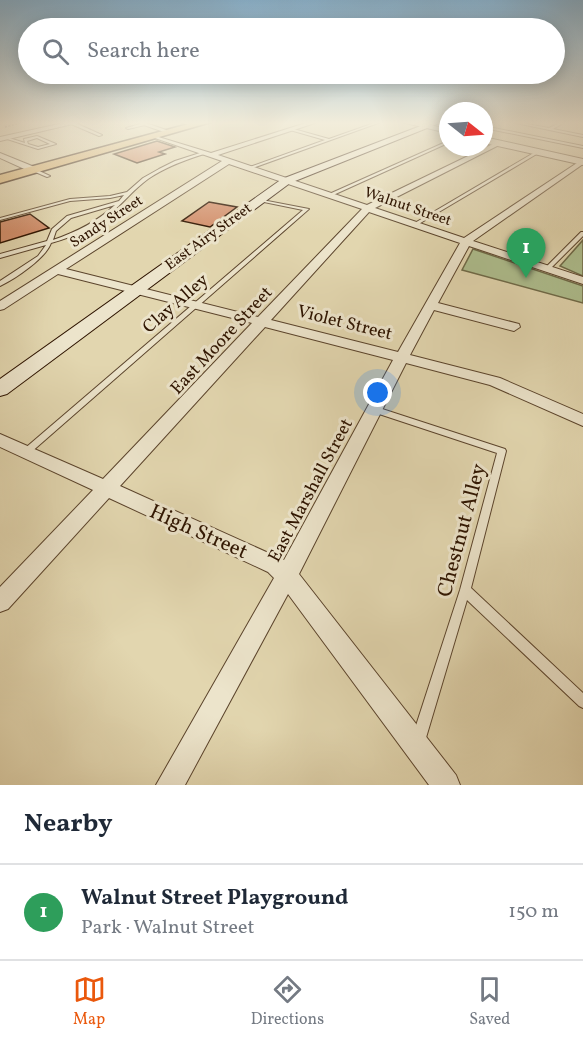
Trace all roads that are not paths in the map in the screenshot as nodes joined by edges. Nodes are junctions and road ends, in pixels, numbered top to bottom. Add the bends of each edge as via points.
1 (8, 159) edge
2 (74, 159) edge
3 (191, 159) edge
4 (221, 159) edge
5 (276, 159) edge
6 (342, 159) edge
7 (411, 159) edge
8 (467, 159) edge
9 (527, 159) edge
10 (228, 161) junction
11 (583, 161) edge
12 (249, 168) junction
13 (34, 170) junction
14 (48, 176) dead end
15 (0, 179) edge
16 (286, 180) junction
17 (130, 192) junction
18 (329, 195) junction
19 (110, 197) junction
20 (259, 200) junction
21 (120, 202) junction
22 (368, 208) junction
23 (0, 219) edge
24 (415, 224) junction
25 (583, 233) edge
26 (51, 241) junction
27 (466, 241) junction
28 (0, 256) edge
29 (547, 269) junction
30 (57, 270) junction
31 (583, 281) edge
32 (0, 284) edge
33 (135, 290) junction
34 (196, 305) junction
35 (431, 305) junction
36 (0, 306) edge
37 (263, 322) junction
38 (514, 327) dead end
39 (404, 356) junction
40 (0, 389) edge
41 (373, 409) junction
42 (581, 413) edge
43 (0, 440) edge
44 (26, 452) junction
45 (106, 489) junction
46 (286, 576) junction
47 (465, 590) junction
48 (0, 602) edge
49 (583, 702) edge
50 (416, 747) junction
51 (170, 785) edge
52 (446, 785) edge

1 - 13 street
2 - 13 main road
3 - 17 lane via 165,166
4 - 10 street, Walnut Street
5 - 12 lane
6 - 16 main road, East Airy Street
7 - 18 lane
8 - 22 street, East Moore Street
9 - 24 lane
10 - 12 street, Walnut Street
10 - 30 street, Sandy Street
11 - 27 street, East Marshall Street
12 - 16 street, Walnut Street
13 - 14 lane
13 - 15 main road
16 - 18 street, Walnut Street
16 - 20 main road, East Airy Street
17 - 19 lane
17 - 21 lane
18 - 22 street, Walnut Street
19 - 21 lane
19 - 23 lane via 70,200
20 - 33 main road, East Airy Street
20 - 34 lane, Clay Alley via 307,209
21 - 26 lane via 103,218
21 - 26 lane via 69,217 54,230
22 - 24 street, Walnut Street
22 - 37 street, East Moore Street
24 - 27 street, Walnut Street
25 - 29 lane
26 - 28 lane
26 - 32 lane via 40,257
27 - 29 street, Walnut Street
27 - 35 street, East Marshall Street
29 - 31 street, Walnut Street
30 - 33 street, Violet Street
30 - 36 street, Sandy Street
33 - 34 street, Violet Street
33 - 40 main road, East Airy Street
34 - 37 street, Violet Street
34 - 44 lane, Clay Alley
35 - 38 street
35 - 39 street, East Marshall Street
37 - 39 street, Violet Street
37 - 45 street, East Moore Street
39 - 41 street, East Marshall Street
39 - 42 street, Violet Street via 495,381
41 - 46 street, East Marshall Street
41 - 47 lane, Chestnut Alley via 501,450
43 - 44 street, High Street
44 - 45 street, High Street
45 - 46 street, High Street via 275,565
45 - 48 street, East Moore Street
46 - 50 street, High Street
46 - 51 street, East Marshall Street
47 - 49 lane
47 - 50 lane, Chestnut Alley
50 - 52 street, High Street

